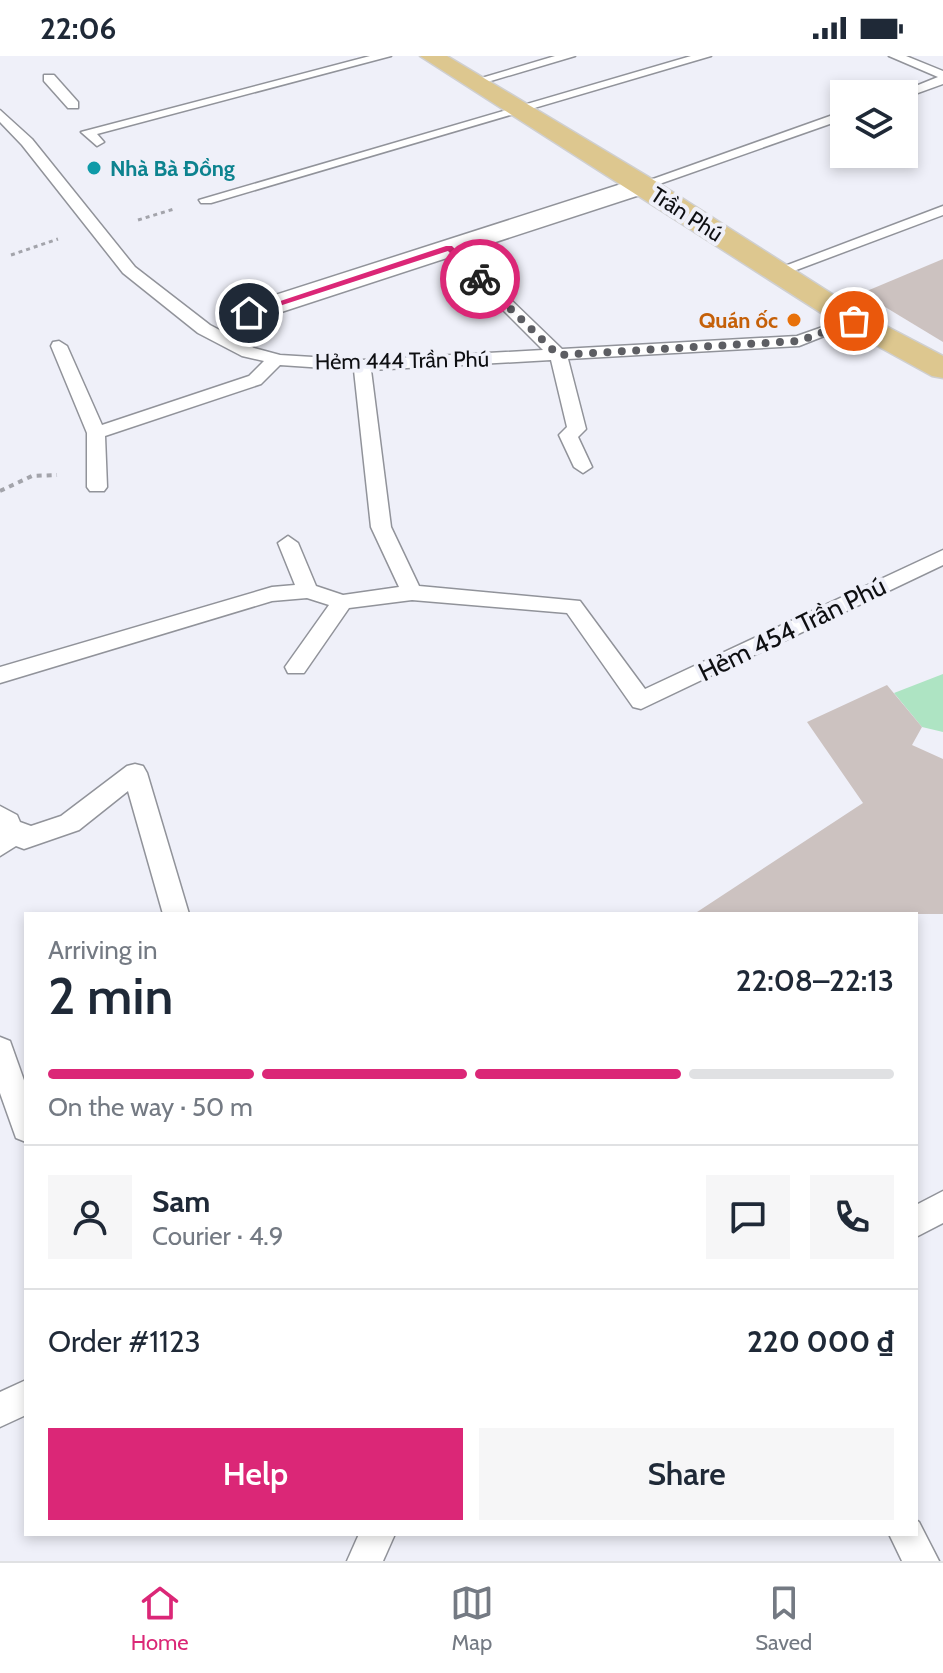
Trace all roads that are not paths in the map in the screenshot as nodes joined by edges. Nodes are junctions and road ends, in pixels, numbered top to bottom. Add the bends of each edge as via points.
1 (385, 56) edge
2 (431, 56) edge
3 (569, 56) edge
4 (705, 56) edge
5 (895, 56) edge
6 (49, 78) dead end
7 (943, 78) edge
8 (474, 82) junction
9 (918, 88) edge
10 (73, 105) dead end
11 (520, 109) junction
12 (0, 114) edge
13 (830, 120) edge
14 (113, 156) dead end
15 (643, 185) junction
16 (206, 200) road end
17 (943, 210) edge
18 (449, 248) junction
19 (777, 272) junction
20 (249, 313) dead end
21 (854, 321) junction
22 (59, 346) dead end
23 (558, 355) junction
24 (276, 359) junction
25 (362, 365) junction
26 (943, 369) edge
27 (96, 433) junction
28 (583, 467) dead end
29 (97, 487) dead end
30 (288, 543) dead end
31 (943, 557) edge
32 (308, 591) junction
33 (412, 593) junction
34 (343, 602) junction
35 (296, 667) dead end
36 (0, 675) edge
37 (4, 832) edge
38 (175, 912) edge
39 (0, 1050) edge
40 (24, 1122) edge
41 (943, 1206) edge
42 (918, 1221) edge
43 (24, 1398) edge
44 (0, 1410) edge
45 (376, 1536) edge
46 (908, 1536) edge
47 (365, 1561) edge
48 (921, 1561) edge

1 - 14 lane via 88,132
2 - 8 main road, Trần Phú
3 - 8 lane
4 - 11 lane
5 - 7 lane
6 - 10 lane
7 - 9 lane
8 - 11 main road, Trần Phú
11 - 15 main road, Trần Phú
11 - 16 lane
12 - 24 lane, Hẻm 444 Trần Phú via 129,270 204,329 248,352
13 - 15 lane
15 - 18 street
15 - 19 main road, Trần Phú
17 - 19 lane
18 - 20 street
18 - 23 lane
19 - 21 main road, Trần Phú
21 - 23 lane, Hẻm 444 Trần Phú via 799,341
21 - 26 main road, Trần Phú
22 - 27 lane
23 - 25 lane, Hẻm 444 Trần Phú
23 - 28 lane via 577,429 568,435
24 - 25 lane, Hẻm 444 Trần Phú
24 - 27 lane via 255,380
25 - 33 lane via 381,527
27 - 29 lane
30 - 32 lane
31 - 33 lane, Hẻm 454 Trần Phú via 641,701 573,606
32 - 34 lane
32 - 36 lane via 272,594
33 - 34 lane
34 - 35 lane
37 - 38 lane via 22,832 24,839 70,823 135,773
39 - 40 lane
41 - 42 lane
43 - 44 lane
45 - 47 lane
46 - 48 lane

